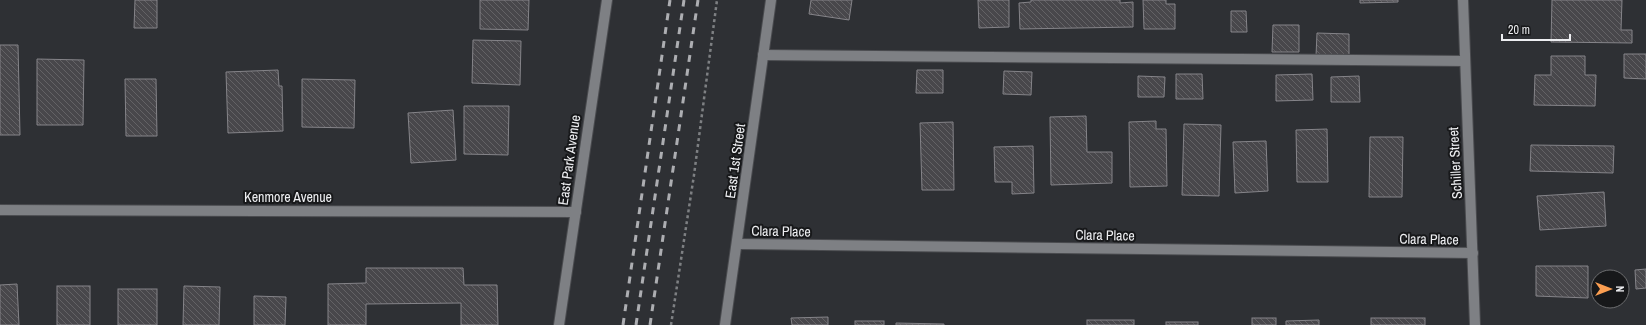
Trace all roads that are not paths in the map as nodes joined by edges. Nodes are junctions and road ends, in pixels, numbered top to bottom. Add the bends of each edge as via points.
1 (607, 0) edge
2 (771, 0) edge
3 (1463, 0) edge
4 (763, 55) junction
5 (1465, 61) junction
6 (0, 210) edge
7 (576, 212) junction
8 (737, 244) junction
9 (1473, 253) junction
10 (559, 325) edge
11 (725, 325) edge
12 (1475, 325) edge

1 - 7 street, East Park Avenue
2 - 4 street, East 1st Street
3 - 5 street, Schiller Street
4 - 5 street
4 - 8 street, East 1st Street
5 - 9 street, Schiller Street
6 - 7 street, Kenmore Avenue
7 - 10 street, East Park Avenue
8 - 9 street, Clara Place
8 - 11 street, East 1st Street
9 - 12 street, Schiller Street

